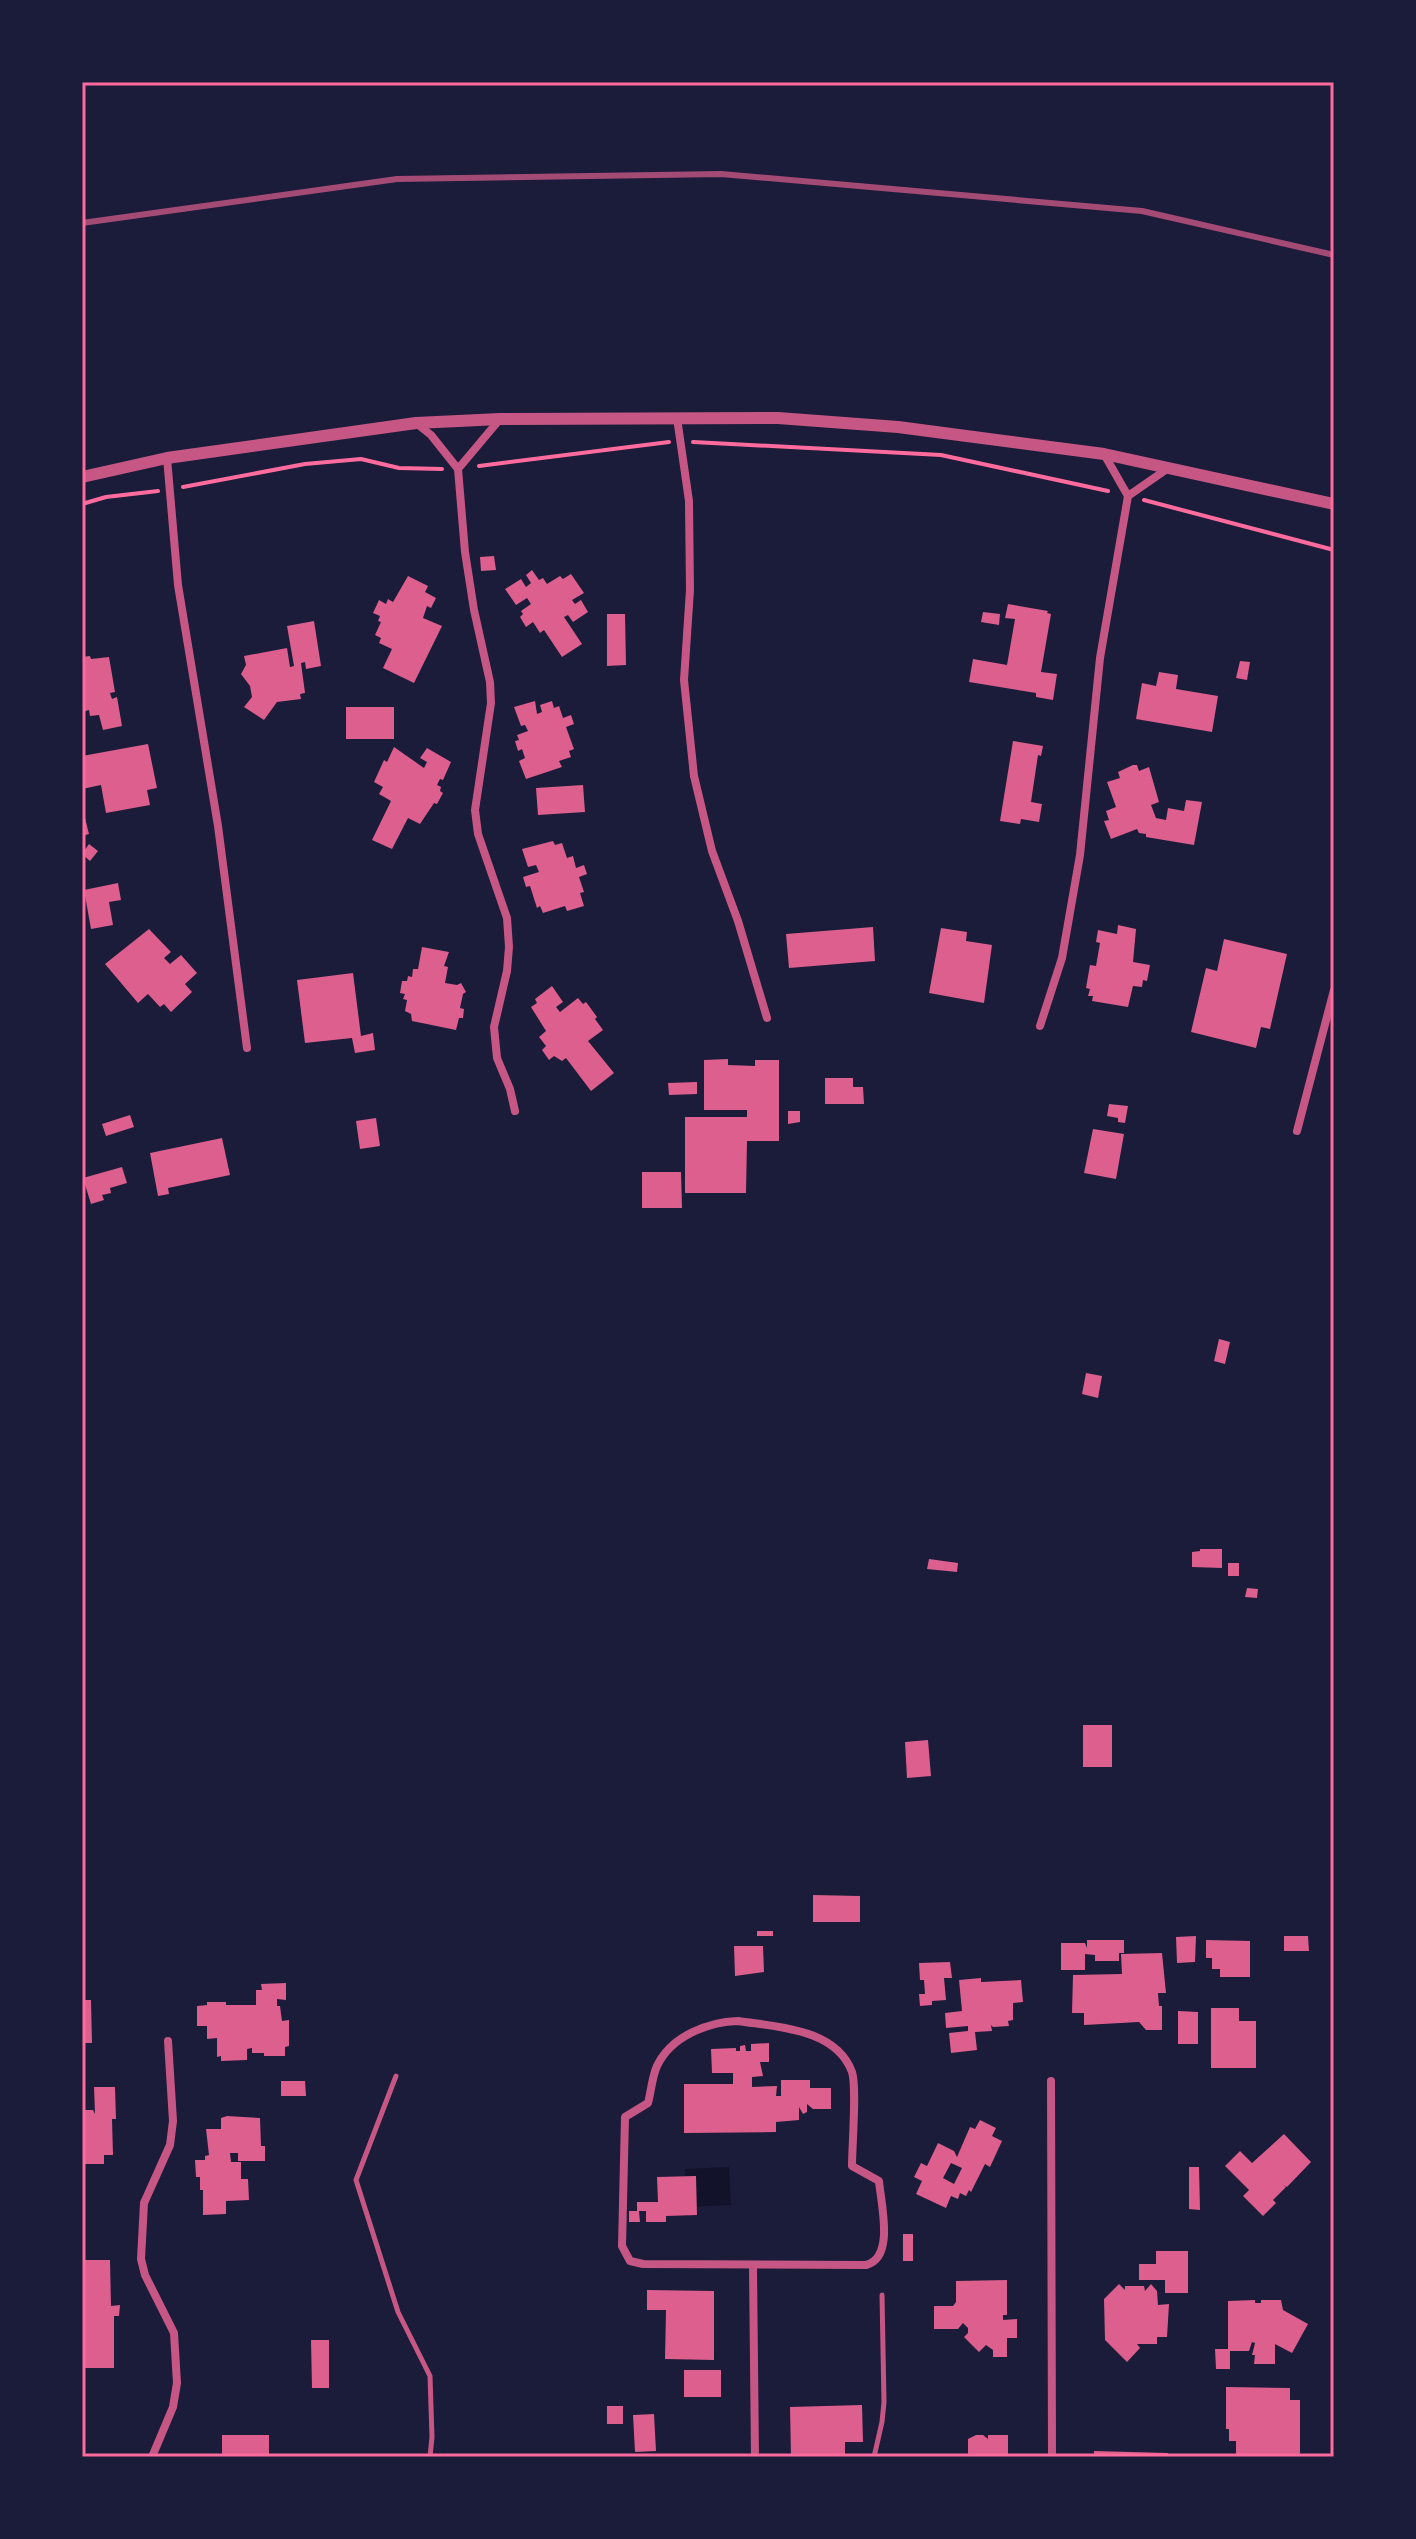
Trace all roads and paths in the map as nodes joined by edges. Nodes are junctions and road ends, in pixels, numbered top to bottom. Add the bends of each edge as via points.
1 (677, 418) junction
2 (500, 419) junction
3 (416, 423) junction
4 (680, 441) junction
5 (1104, 454) junction
6 (167, 458) junction
7 (458, 469) junction
8 (1167, 469) junction
9 (82, 477) edge
10 (170, 489) junction
11 (1128, 496) junction
12 (82, 504) edge
13 (1334, 504) edge
14 (1334, 550) edge
15 (1334, 990) edge
16 (767, 1018) dead end
17 (1040, 1026) dead end
18 (247, 1048) dead end
19 (515, 1111) dead end
20 (1297, 1131) dead end
21 (168, 2041) dead end
22 (396, 2076) dead end
23 (1051, 2081) dead end
24 (753, 2266) junction
25 (882, 2295) dead end
26 (152, 2457) edge
27 (430, 2457) edge
28 (755, 2457) edge
29 (874, 2457) edge
30 (1052, 2457) edge

1 - 2 street
1 - 4 street
1 - 5 street via 778,418 898,427
2 - 3 street
2 - 7 street
3 - 6 street
3 - 7 street
4 - 7 path
4 - 11 path via 941,455
4 - 16 street via 689,501 684,680 694,776 712,851
5 - 8 street
5 - 11 street
6 - 9 street
6 - 10 street
7 - 10 path via 399,468 361,459
7 - 19 street via 471,595 490,682 475,810 507,918 509,947 494,1027 497,1058
8 - 11 street
8 - 13 street
10 - 12 path
10 - 18 street via 178,585 218,826
11 - 14 path
11 - 17 street via 1100,658 1080,855 1062,958
15 - 20 street
21 - 26 street via 173,2121 170,2145 144,2203 141,2259 174,2333 177,2383
22 - 27 lane via 356,2180 398,2312 430,2376
23 - 30 street
24 - 24 street via 643,2264 630,2261 622,2246 625,2117 648,2103 664,2056 695,2031 717,2022 800,2030 839,2053 852,2072 852,2166 879,2181 884,2245 875,2263
24 - 28 street
25 - 29 lane via 884,2402

